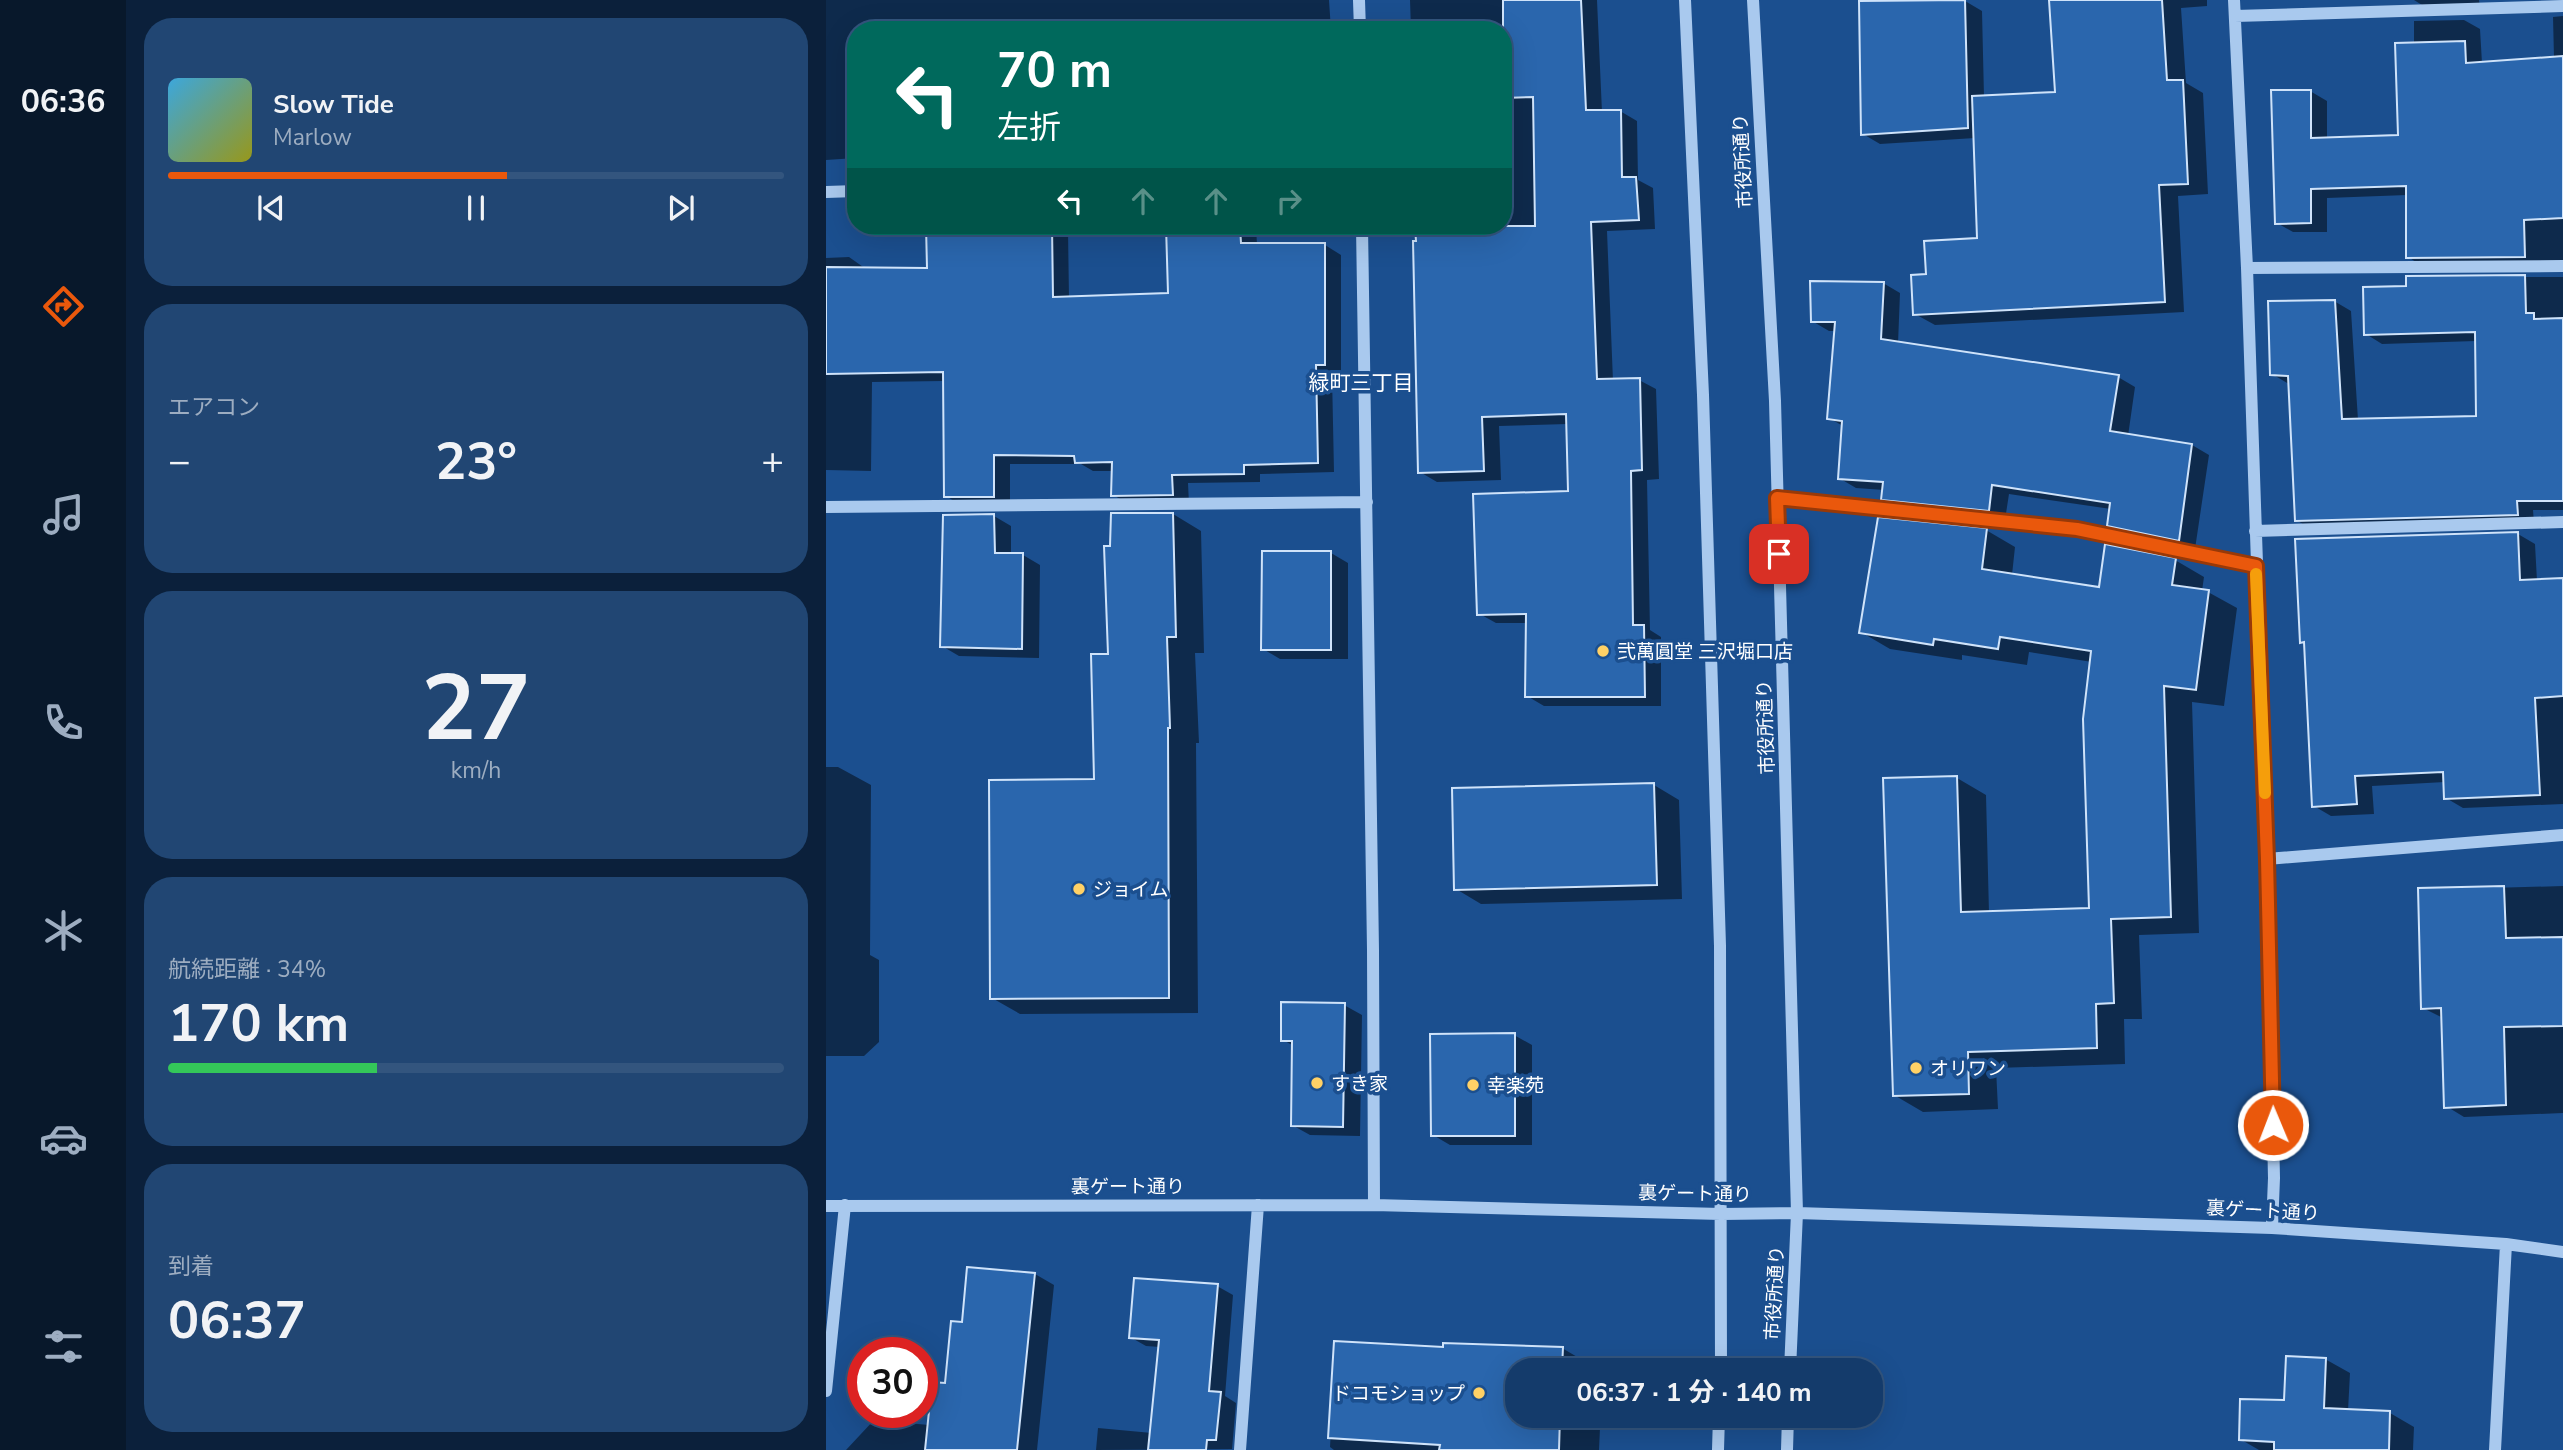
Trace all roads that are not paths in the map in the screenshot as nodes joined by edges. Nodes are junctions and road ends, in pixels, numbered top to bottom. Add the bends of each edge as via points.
1 (1359, 0) edge
2 (1685, 0) edge
3 (1753, 0) edge
4 (2234, 0) edge
5 (2563, 6) edge
6 (2235, 16) junction
7 (1360, 21) edge
8 (847, 191) edge
9 (826, 192) edge
10 (1362, 235) edge
11 (2563, 266) edge
12 (2247, 268) junction
13 (1777, 498) junction
14 (1367, 502) junction
15 (826, 507) edge
16 (2563, 523) edge
17 (2255, 531) junction
18 (2256, 566) junction
19 (2563, 835) edge
20 (2267, 859) junction
21 (845, 1205) junction
22 (1258, 1205) junction
23 (1374, 1205) junction
24 (826, 1206) edge
25 (1797, 1213) junction
26 (1721, 1214) junction
27 (2272, 1228) junction
28 (2506, 1244) junction
29 (2563, 1252) edge
30 (1721, 1358) edge
31 (1791, 1358) edge
32 (826, 1391) edge
33 (1719, 1428) edge
34 (1788, 1428) edge
35 (1240, 1450) edge
36 (1718, 1450) edge
37 (1787, 1450) edge
38 (2495, 1450) edge

1 - 7 street
2 - 26 street via 1720,932
3 - 13 street, 市役所通り
4 - 6 street
5 - 6 street
6 - 12 street
8 - 9 street
10 - 14 street
11 - 12 street
12 - 17 street
13 - 18 street via 2077,529
13 - 25 street, 市役所通り
14 - 15 street
14 - 23 street
16 - 17 street
17 - 18 street
18 - 20 street
19 - 20 street
20 - 27 street
21 - 22 street, 裏ゲート通り
21 - 24 street, 裏ゲート通り
21 - 32 street
22 - 23 street, 裏ゲート通り
22 - 35 street
23 - 26 street, 裏ゲート通り
25 - 26 street, 裏ゲート通り
25 - 27 street, 裏ゲート通り
25 - 31 street, 市役所通り
26 - 30 street
27 - 28 street, 裏ゲート通り
28 - 29 street, 裏ゲート通り
28 - 38 street
33 - 36 street
34 - 37 street

